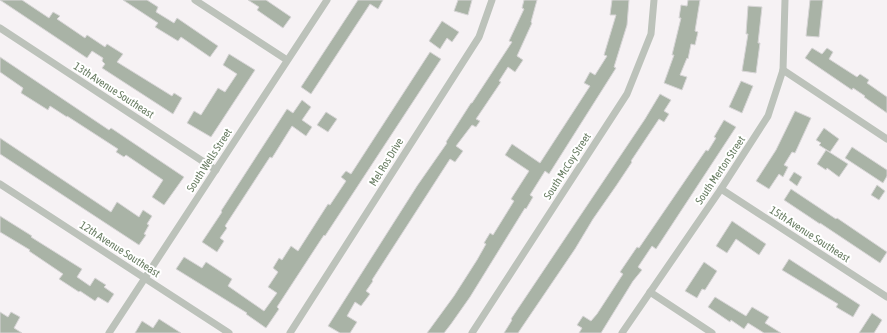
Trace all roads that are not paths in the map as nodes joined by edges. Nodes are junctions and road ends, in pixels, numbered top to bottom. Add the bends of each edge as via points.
1 (195, 0) edge
2 (327, 0) edge
3 (492, 0) edge
4 (654, 0) edge
5 (786, 0) edge
6 (0, 28) edge
7 (287, 60) junction
8 (783, 70) junction
9 (887, 139) edge
10 (216, 170) junction
11 (0, 184) edge
12 (720, 189) junction
13 (145, 278) junction
14 (650, 292) junction
15 (887, 297) edge
16 (109, 333) edge
17 (228, 333) edge
18 (290, 333) edge
19 (472, 333) edge
20 (622, 333) edge
21 (712, 333) edge

1 - 7 street
2 - 7 street, South Wells Street
3 - 18 street, Mel Ros Drive via 478,38
4 - 19 street, South McCoy Street via 651,34 627,94
5 - 8 street, South Merton Street
6 - 10 street, 13th Avenue Southeast
7 - 10 street, South Wells Street
8 - 9 street
8 - 12 street, South Merton Street via 768,116
10 - 13 street, South Wells Street
11 - 13 street, 12th Avenue Southeast
12 - 14 street, South Merton Street
12 - 15 street, 15th Avenue Southeast
13 - 16 street, South Wells Street
13 - 17 street, 12th Avenue Southeast
14 - 20 street, South Merton Street
14 - 21 street

